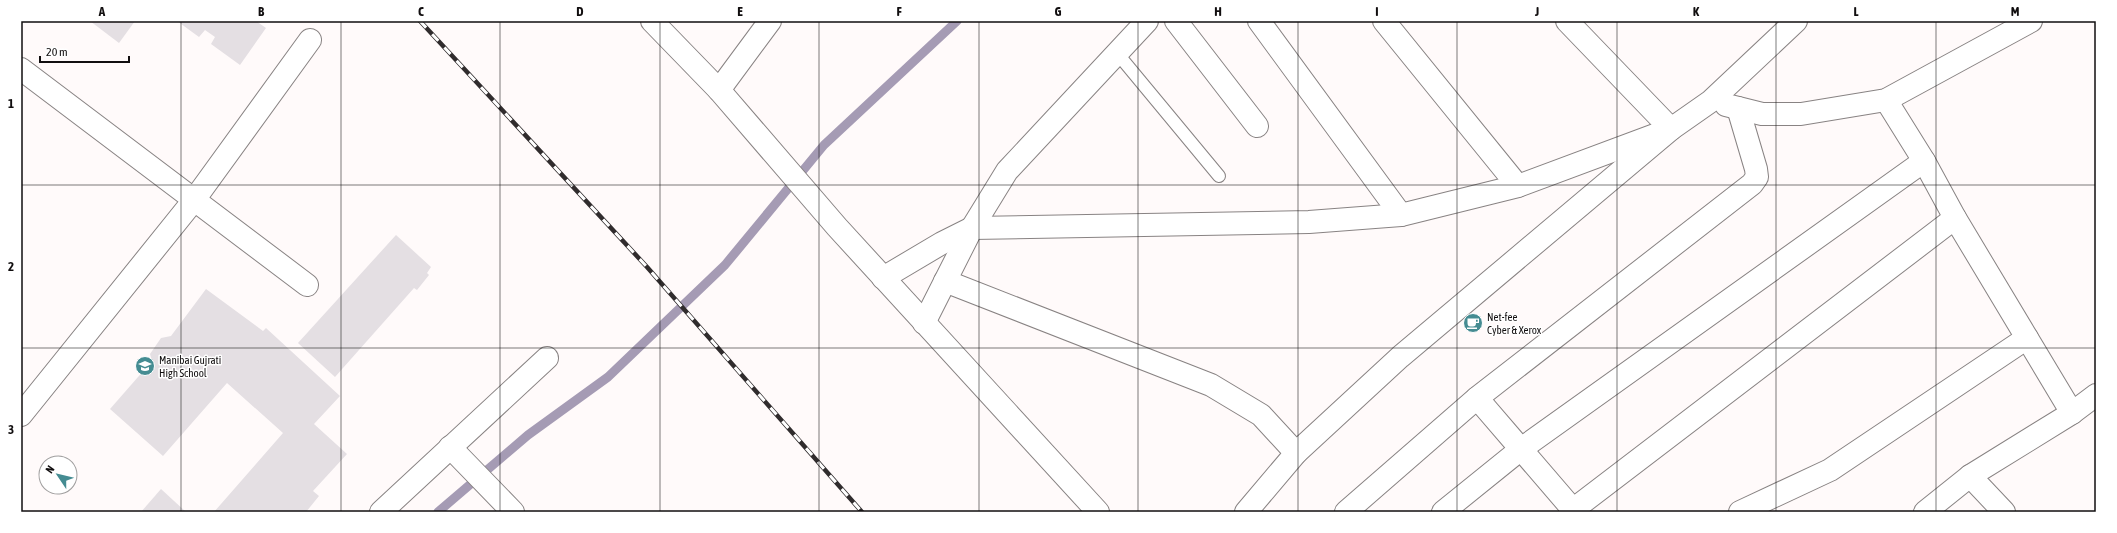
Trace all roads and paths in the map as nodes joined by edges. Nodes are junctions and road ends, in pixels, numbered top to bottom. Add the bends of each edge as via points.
1 (652, 21) edge
2 (770, 21) edge
3 (1146, 21) edge
4 (1176, 21) edge
5 (1259, 21) edge
6 (1384, 21) edge
7 (1567, 21) edge
8 (1796, 21) edge
9 (2031, 21) edge
10 (310, 40) dead end
11 (1117, 53) junction
12 (21, 69) edge
13 (719, 90) junction
14 (1886, 100) junction
15 (1711, 101) junction
16 (1738, 108) junction
17 (1257, 126) dead end
18 (1671, 129) junction
19 (1924, 161) junction
20 (1218, 176) dead end
21 (1518, 186) junction
22 (194, 200) junction
23 (1401, 215) junction
24 (1955, 218) junction
25 (972, 228) junction
26 (883, 278) junction
27 (945, 281) junction
28 (307, 285) dead end
29 (924, 323) junction
30 (2027, 338) junction
31 (546, 358) dead end
32 (2096, 396) edge
33 (1477, 398) junction
34 (2072, 413) junction
35 (21, 415) edge
36 (1521, 449) junction
37 (454, 451) junction
38 (1296, 453) junction
39 (1970, 476) junction
40 (1573, 511) edge
41 (381, 512) edge
42 (513, 512) edge
43 (1098, 512) edge
44 (1246, 512) edge
45 (1346, 512) edge
46 (1443, 512) edge
47 (1740, 512) edge
48 (1925, 512) edge
49 (2004, 512) edge

1 - 13 street
2 - 13 street
3 - 11 street
4 - 17 street
5 - 23 street
6 - 21 street
7 - 18 street
8 - 15 street
9 - 14 street
10 - 22 street
11 - 20 lane
11 - 25 street via 1007,171
12 - 22 street
13 - 26 street
14 - 16 street via 1801,114 1762,114
14 - 19 street
15 - 16 street
15 - 18 street
16 - 33 street via 1756,169 1757,177 1752,184
18 - 21 street
18 - 38 street via 1400,357
19 - 24 street
19 - 36 street
21 - 23 street
22 - 28 street
22 - 35 street
23 - 25 street via 1309,222
24 - 30 street
24 - 40 street
25 - 26 street via 942,242
25 - 27 street
26 - 29 street
27 - 29 street
27 - 38 street via 1211,385 1260,415
29 - 43 street
30 - 34 street
30 - 47 street via 1830,470
31 - 37 street
32 - 34 street
33 - 36 street
33 - 45 street
34 - 39 street
36 - 40 street
36 - 46 street
37 - 41 street
37 - 42 street
38 - 44 street
39 - 48 street
39 - 49 street

